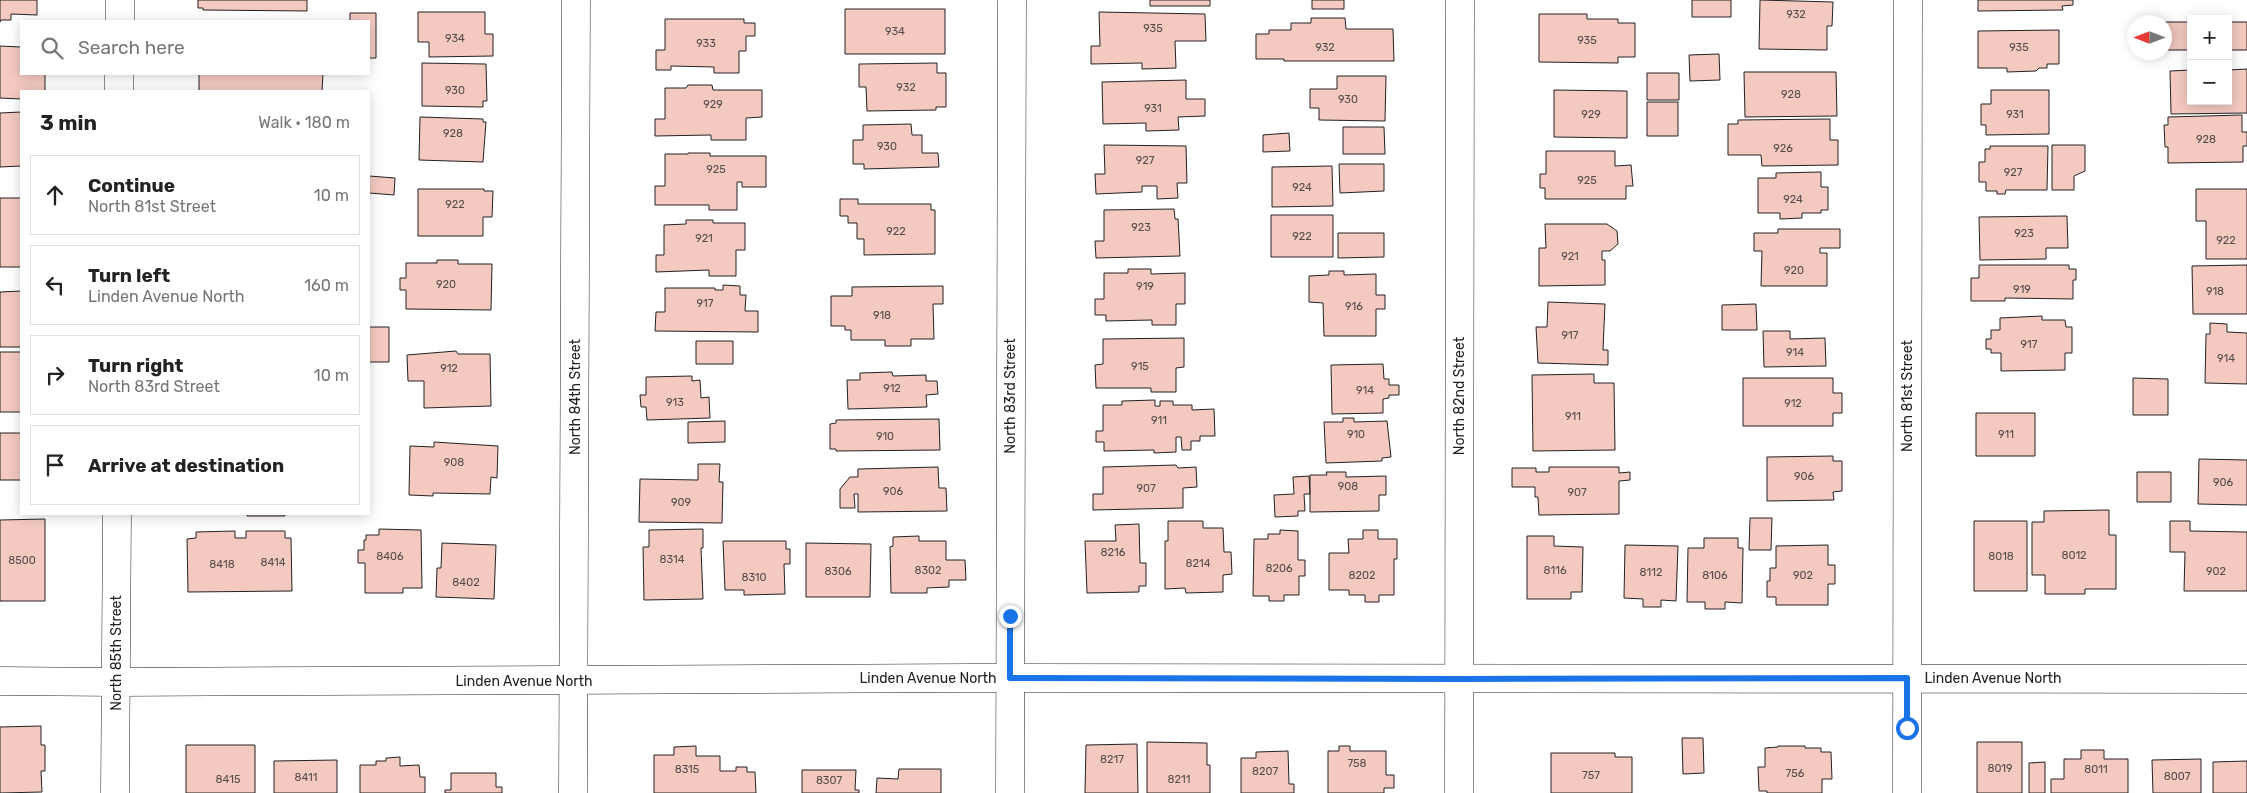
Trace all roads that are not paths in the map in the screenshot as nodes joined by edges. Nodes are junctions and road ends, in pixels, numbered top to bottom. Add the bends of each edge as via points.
1 (120, 0) edge
2 (576, 0) edge
3 (1012, 0) edge
4 (1460, 0) edge
5 (1908, 0) edge
6 (120, 20) edge
7 (119, 75) edge
8 (119, 90) edge
9 (117, 515) edge
10 (1010, 678) junction
11 (1907, 678) junction
12 (1459, 679) junction
13 (2247, 679) edge
14 (0, 681) edge
15 (574, 681) junction
16 (116, 682) junction
17 (115, 793) edge
18 (574, 793) edge
19 (1010, 793) edge
20 (1459, 793) edge
21 (1907, 793) edge

1 - 6 street
2 - 15 street, North 84th Street
3 - 10 street, North 83rd Street
4 - 12 street, North 82nd Street
5 - 11 street, North 81st Street
7 - 8 street
9 - 16 street, North 85th Street
10 - 12 street, Linden Avenue North
10 - 15 street, Linden Avenue North
10 - 19 street, North 83rd Street
11 - 12 street, Linden Avenue North
11 - 13 street, Linden Avenue North
11 - 21 street, North 81st Street
12 - 20 street, North 82nd Street
14 - 16 street, Linden Avenue North
15 - 16 street, Linden Avenue North
15 - 18 street, North 84th Street
16 - 17 street, North 85th Street

